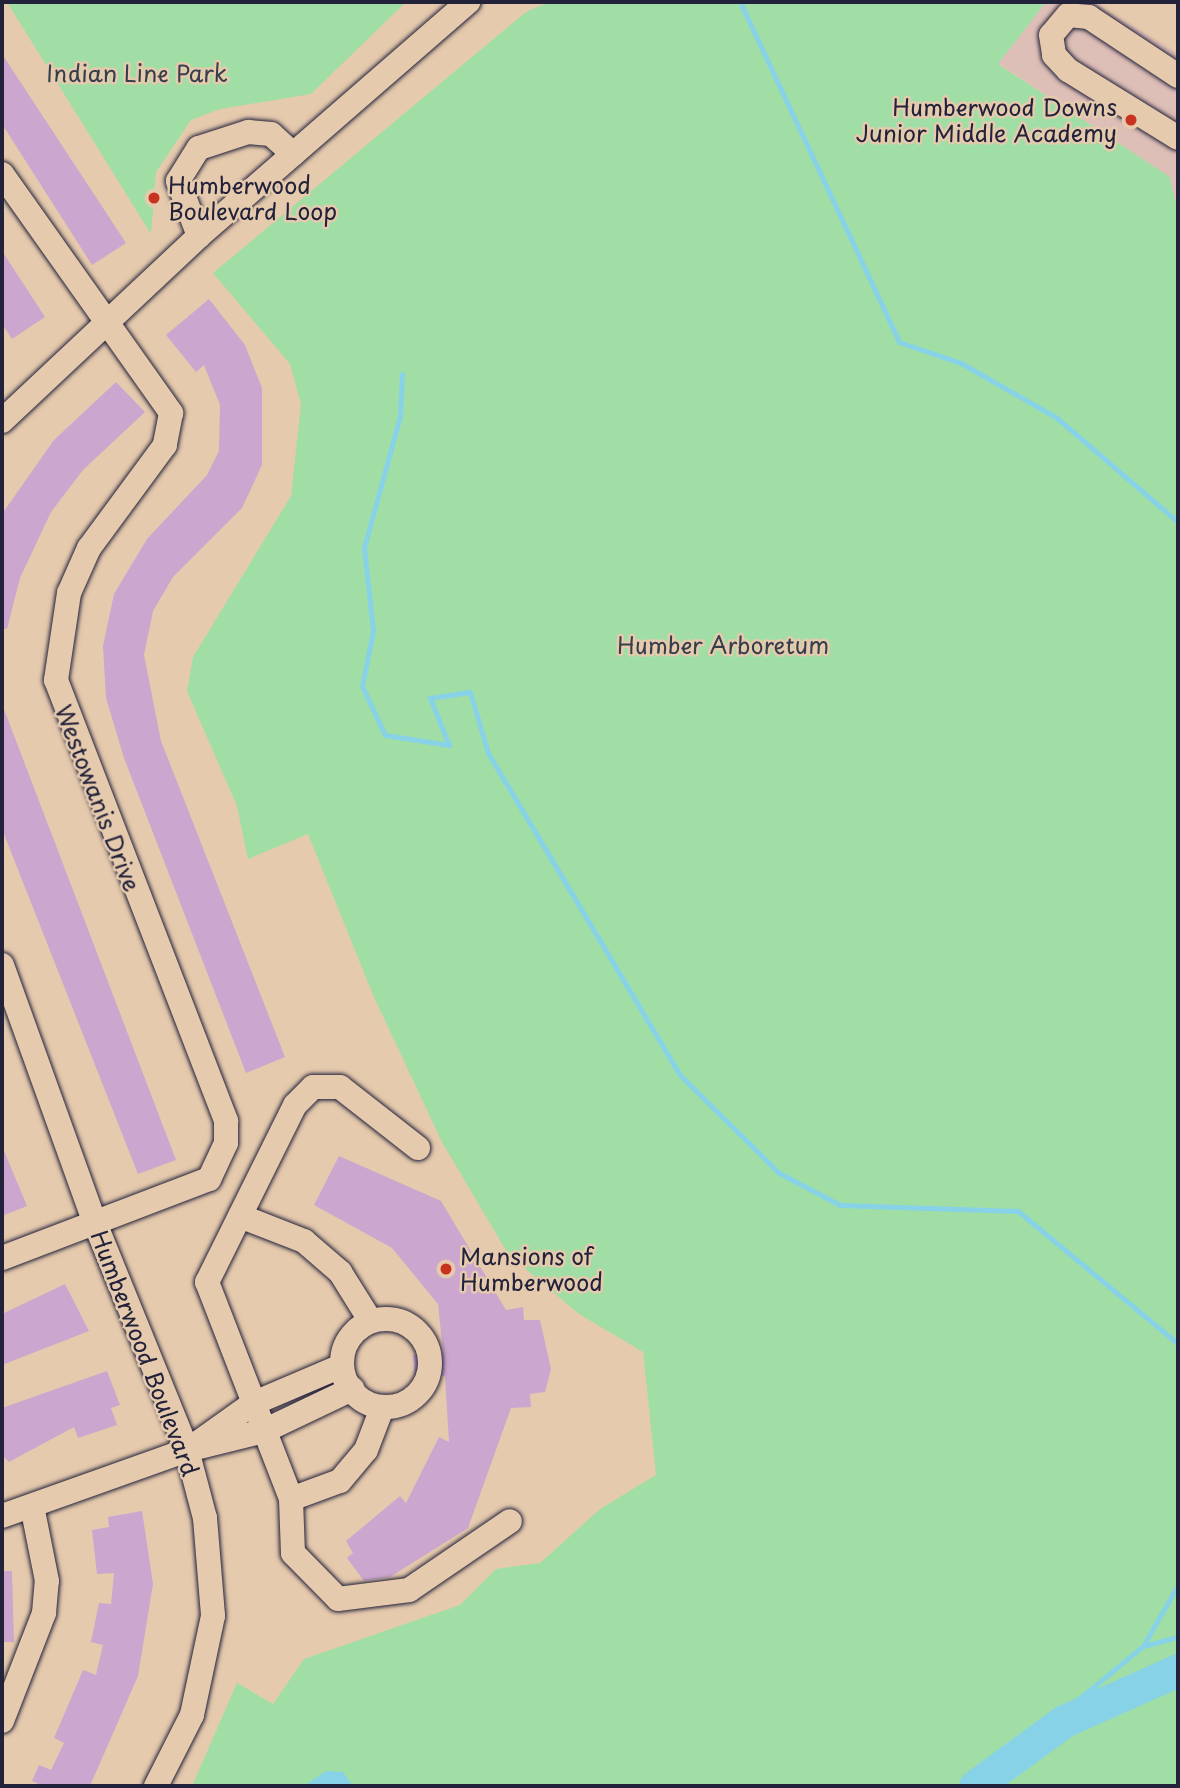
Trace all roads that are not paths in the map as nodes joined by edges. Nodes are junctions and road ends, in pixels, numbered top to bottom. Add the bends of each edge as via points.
1 (468, 2) edge
2 (1178, 76) edge
3 (1178, 138) edge
4 (293, 154) junction
5 (2, 174) edge
6 (199, 236) junction
7 (109, 323) junction
8 (4, 416) edge
9 (2, 965) edge
10 (418, 1148) dead end
11 (240, 1216) junction
12 (95, 1223) junction
13 (2, 1258) edge
14 (370, 1320) junction
15 (341, 1366) junction
16 (352, 1389) junction
17 (252, 1404) junction
18 (382, 1408) junction
19 (264, 1431) junction
20 (187, 1450) junction
21 (291, 1499) junction
22 (33, 1506) junction
23 (2, 1516) edge
24 (510, 1521) dead end
25 (2, 1721) edge
26 (156, 1786) edge

1 - 4 street
2 - 3 street via 1089,17 1068,15 1051,35 1054,55 1068,70
4 - 6 street
4 - 6 street via 271,134 248,132 199,148 178,181
5 - 7 street
6 - 7 street
7 - 8 street
7 - 12 street, Westowanis Drive via 161,392 172,428 89,548 69,593 56,680 226,1121 226,1143 209,1179
9 - 12 street, Humberwood Boulevard
10 - 11 street via 340,1087 313,1087 295,1105
11 - 14 street via 304,1241 341,1272
11 - 17 street via 207,1282
12 - 13 street
12 - 20 street, Humberwood Boulevard
14 - 15 street via 352,1333
14 - 18 street via 402,1320 421,1333 431,1368 418,1395
15 - 16 street
15 - 17 street
16 - 18 street
16 - 19 street
17 - 19 street
17 - 20 street
18 - 21 street via 366,1450 340,1481
19 - 20 street
19 - 21 street
20 - 22 street
20 - 26 street, Humberwood Boulevard via 205,1518 213,1616 192,1715
21 - 24 street via 293,1553 338,1599 409,1590
22 - 23 street
22 - 25 street via 47,1581 44,1613

